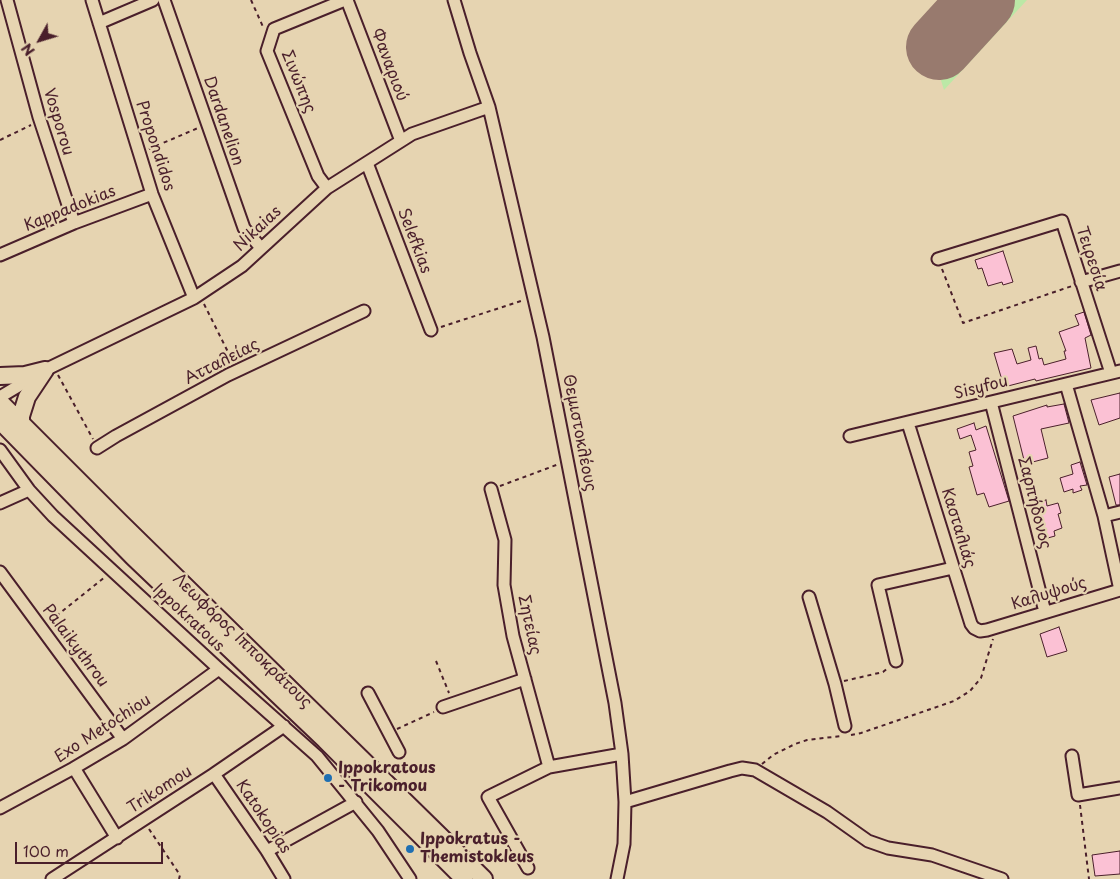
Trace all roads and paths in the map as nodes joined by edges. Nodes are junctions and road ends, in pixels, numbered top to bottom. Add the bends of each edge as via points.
1 (7, 0) edge
2 (92, 0) edge
3 (153, 0) edge
4 (164, 0) edge
5 (251, 0) edge
6 (346, 0) edge
7 (454, 0) edge
8 (99, 23) junction
9 (271, 39) junction
10 (489, 107) junction
11 (40, 120) junction
12 (207, 124) junction
13 (0, 140) edge
14 (401, 141) junction
15 (139, 153) junction
16 (367, 163) junction
17 (327, 188) junction
18 (152, 194) junction
19 (74, 223) junction
20 (261, 248) junction
21 (0, 255) edge
22 (938, 259) joint
23 (1120, 271) edge
24 (1082, 282) junction
25 (196, 297) junction
26 (534, 297) junction
27 (364, 311) dead end
28 (431, 330) joint
29 (49, 368) junction
30 (237, 371) junction
31 (1116, 372) edge
32 (0, 376) edge
33 (1066, 384) junction
34 (0, 397) edge
35 (0, 402) edge
36 (991, 402) junction
37 (21, 423) junction
38 (908, 423) junction
39 (2, 424) edge
40 (850, 436) dead end
41 (98, 448) joint
42 (0, 450) edge
43 (567, 461) junction
44 (490, 489) joint
45 (29, 490) junction
46 (0, 503) edge
47 (1120, 512) edge
48 (1104, 516) junction
49 (953, 568) junction
50 (112, 571) junction
51 (1, 575) edge
52 (1120, 590) edge
53 (809, 597) dead end
54 (1045, 612) junction
55 (41, 628) junction
56 (992, 629) junction
57 (436, 660) dead end
58 (896, 661) joint
59 (219, 669) junction
60 (525, 679) junction
61 (835, 684) junction
62 (368, 693) dead end
63 (448, 705) junction
64 (284, 726) junction
65 (845, 726) dead end
66 (389, 732) junction
67 (123, 739) junction
68 (399, 752) dead end
69 (622, 754) junction
70 (1072, 756) dead end
71 (548, 766) junction
72 (74, 768) junction
73 (755, 770) junction
74 (214, 774) junction
75 (1120, 788) edge
76 (1078, 795) junction
77 (356, 802) junction
78 (625, 802) junction
79 (2, 803) edge
80 (143, 821) junction
81 (117, 838) junction
82 (267, 851) junction
83 (528, 868) dead end
84 (52, 879) edge
85 (179, 879) edge
86 (284, 879) edge
87 (410, 879) edge
88 (464, 879) edge
89 (484, 879) edge
90 (617, 879) edge
91 (1002, 879) edge
92 (1089, 879) edge

1 - 11 street, Vosporou
2 - 8 street, Propondidos
3 - 8 street
4 - 12 street, Dardanelion
5 - 9 path via 263,29
6 - 9 street, Σινώπης via 274,29
6 - 14 street, Φαναριού
7 - 10 street, Θεμιστοκλέους
8 - 15 street, Propondidos
9 - 17 street, Σινώπης via 267,51 318,176
10 - 14 street, Nikaias via 412,134
10 - 26 street, Θεμιστοκλέους
11 - 13 path
11 - 19 street, Vosporou
12 - 15 path
12 - 20 street, Dardanelion via 244,228
14 - 16 street, Nikaias
15 - 18 street, Propondidos
16 - 17 street, Nikaias
16 - 28 street, Selefkias
17 - 20 street, Nikaias
18 - 19 street, Kappadokias
18 - 25 street, Propondidos
19 - 21 street, Kappadokias
20 - 25 street, Nikaias via 242,266
22 - 24 street, Τειρεσία via 1062,221
22 - 24 path via 963,323
23 - 24 street
24 - 31 street, Τειρεσία
25 - 29 street, Nikaias
25 - 30 path
26 - 28 path
26 - 43 street, Θεμιστοκλέους
27 - 30 street, Ατταλείας
29 - 32 main road via 25,375
29 - 34 street, Nikaias
29 - 37 main road via 28,397
29 - 41 path
30 - 41 street, Ατταλείας
31 - 33 street, Sisyfou
33 - 36 street, Sisyfou
33 - 48 street
35 - 37 main road, Λεωφόρος Ιπποκράτους
36 - 38 street, Sisyfou
36 - 54 street, Σαρπήδονος
37 - 89 main road, Λεωφόρος Ιπποκράτους
38 - 40 street, Sisyfou
38 - 49 street, Κασταλιάς
39 - 88 main road, Λεωφόρος Ιπποκράτους via 133,557 325,740
42 - 45 street, Ippokratous
43 - 44 path
43 - 69 street, Θεμιστοκλέους via 615,703
44 - 60 street, Σητείας via 505,540 504,585
45 - 46 street
45 - 50 street, Ippokratous
47 - 48 street
48 - 52 street
49 - 56 street, Κασταλιάς via 971,624 980,631
49 - 58 street via 878,585
50 - 55 path
50 - 59 street, Ippokratous
51 - 55 street, Palaikythrou
52 - 54 street, Καλυψούς
53 - 61 street
54 - 56 street, Καλυψούς
55 - 67 street, Palaikythrou
56 - 73 path via 981,678 970,691 954,701 861,733 794,744
57 - 63 path
58 - 61 path via 883,672
59 - 64 street, Ippokratous
59 - 67 street, Exo Metochiou
60 - 63 street
60 - 71 street, Σητείας
61 - 65 street
62 - 66 street
63 - 66 path
64 - 74 street, Trikomou
64 - 77 street, Ippokratous via 317,756
66 - 68 street
67 - 72 street, Exo Metochiou
69 - 71 street
69 - 78 street, Θεμιστοκλέους
70 - 76 street
71 - 83 street via 488,797
72 - 79 street, Exo Metochiou
72 - 81 street
73 - 78 street via 742,768
73 - 91 street via 827,812 868,841 888,848 932,855
74 - 80 street, Trikomou
74 - 82 street, Katokopias
75 - 76 street
76 - 92 path
77 - 82 street
77 - 87 street, Ippokratous
78 - 90 street, Θεμιστοκλέους via 624,844
80 - 81 street, Trikomou
80 - 85 path via 180,875
81 - 84 street, Trikomou
82 - 86 street, Katokopias

